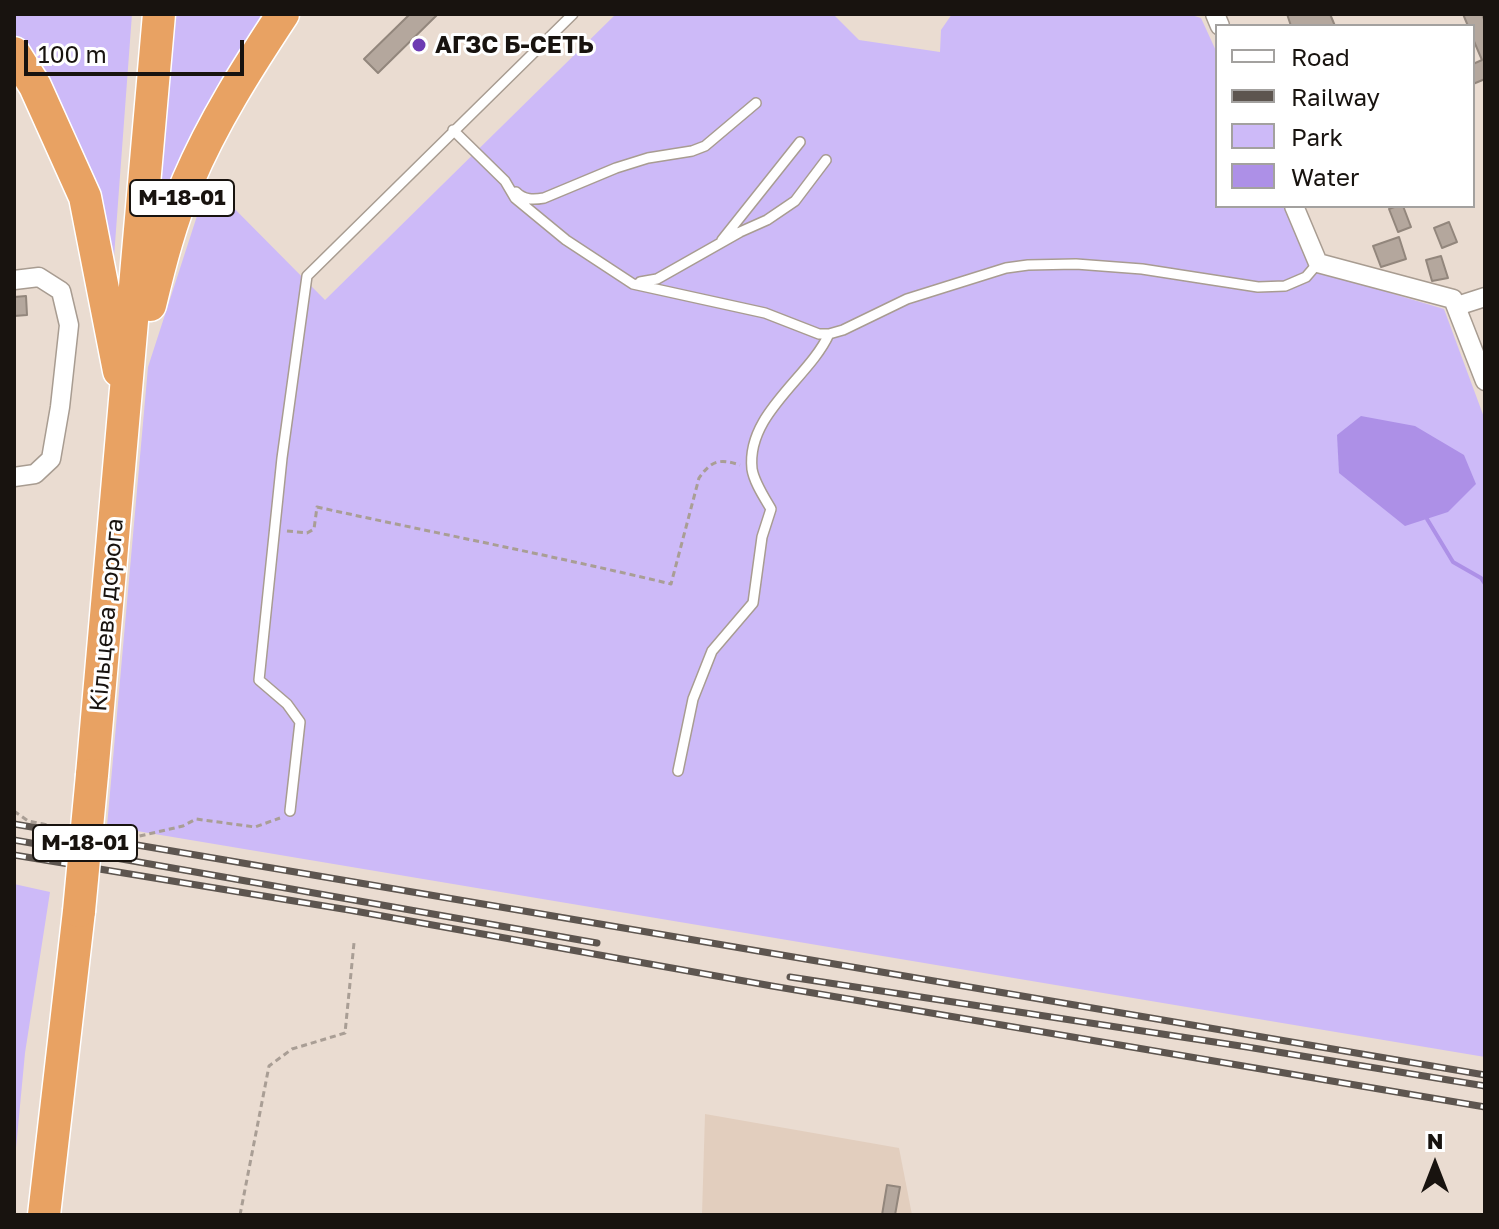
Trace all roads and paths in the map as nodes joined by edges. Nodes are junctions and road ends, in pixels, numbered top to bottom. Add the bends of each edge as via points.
1 (159, 14) edge
2 (283, 14) edge
3 (573, 14) edge
4 (14, 53) edge
5 (756, 103) dead end
6 (453, 130) junction
7 (800, 142) dead end
8 (826, 160) dead end
9 (505, 181) junction
10 (1295, 208) edge
11 (719, 244) junction
12 (1318, 263) junction
13 (14, 280) edge
14 (633, 284) junction
15 (1485, 297) edge
16 (1455, 303) junction
17 (829, 334) junction
18 (1485, 381) edge
19 (126, 401) junction
20 (752, 470) junction
21 (14, 477) edge
22 (275, 530) junction
23 (678, 771) dead end
24 (14, 811) edge
25 (290, 811) joint
26 (62, 828) dead end
27 (106, 835) dead end
28 (354, 943) dead end
29 (44, 1215) edge
30 (240, 1215) edge

1 - 19 highway, Кільцева дорога / М-18-01
2 - 19 highway, М-18-01 via 244,71 188,181 158,270
3 - 6 lane
4 - 19 highway, М-18-01 via 35,86 85,197
5 - 9 lane via 705,146 616,168 544,198 521,197
6 - 9 lane
6 - 22 lane via 307,276
7 - 11 lane
8 - 11 lane via 795,201
9 - 14 lane via 515,198 566,240
10 - 12 street
11 - 14 lane via 657,279
12 - 16 street
12 - 17 lane via 1306,277 1272,287 1076,264 1006,268 907,299
13 - 21 street via 39,277 61,291 69,325 51,459 35,474
14 - 17 lane via 765,313
15 - 16 street
16 - 18 street
17 - 20 lane via 821,353 776,401 754,450
19 - 29 highway, Кільцева дорога / М-18-01, bridge via 79,911
20 - 22 path via 724,460 709,464 699,478 671,584 317,507 314,529 307,533
20 - 23 lane via 771,509 753,603 712,651 693,699
22 - 25 lane via 259,680 300,722
24 - 26 path via 28,821
25 - 27 path via 255,827 196,819 131,838
28 - 30 path via 345,1033 292,1049 269,1066

